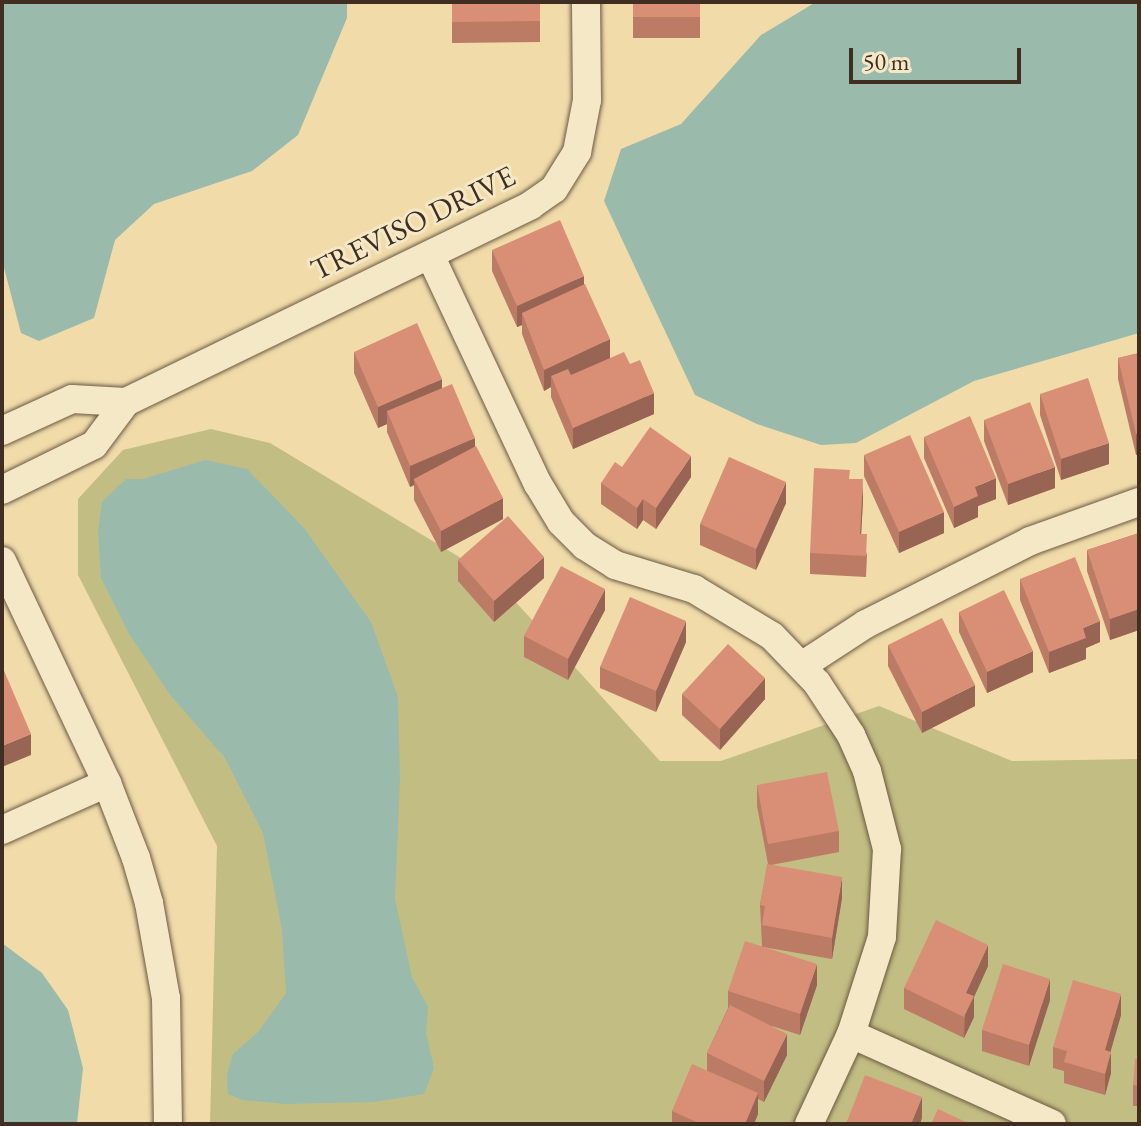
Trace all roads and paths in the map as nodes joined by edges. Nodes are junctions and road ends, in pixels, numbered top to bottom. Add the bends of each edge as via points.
1 (586, 2) edge
2 (430, 255) junction
3 (126, 402) junction
4 (2, 431) edge
5 (2, 490) edge
6 (1139, 502) edge
7 (2, 561) edge
8 (803, 665) junction
9 (107, 783) junction
10 (2, 830) edge
11 (851, 1034) junction
12 (168, 1124) edge
13 (809, 1124) edge
14 (1052, 1124) edge

1 - 2 street, TREVISO DRIVE via 587,100 577,152 554,189
2 - 3 street, TREVISO DRIVE
2 - 8 street via 538,484 572,535 615,565 694,589 725,605 772,636
3 - 4 street, TREVISO DRIVE via 72,399
3 - 5 street, TREVISO DRIVE via 94,445
6 - 8 street via 1030,541 866,624
7 - 9 street
8 - 11 street via 851,735 879,805 887,849 882,937
9 - 10 street
9 - 12 street via 136,858 161,960 170,1046
11 - 13 street
11 - 14 street

